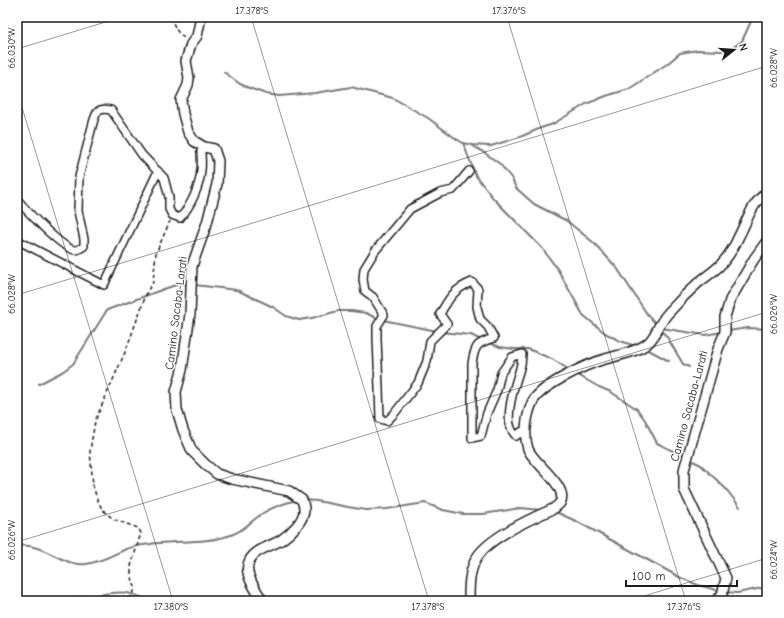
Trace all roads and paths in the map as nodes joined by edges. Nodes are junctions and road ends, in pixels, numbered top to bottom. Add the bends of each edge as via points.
1 (170, 17) edge
2 (201, 17) edge
3 (191, 44) junction
4 (204, 147) junction
5 (158, 171) junction
6 (469, 171) dead end
7 (767, 193) edge
8 (17, 198) edge
9 (172, 215) junction
10 (17, 240) edge
11 (767, 241) edge
12 (526, 437) junction
13 (122, 601) edge
14 (263, 601) edge
15 (469, 601) edge
16 (716, 601) edge

1 - 3 path via 177,31
2 - 3 street, Camino Sacaba-Larati via 197,36
3 - 4 street, Camino Sacaba-Larati via 186,60 189,78 181,100 182,114 188,132 194,141
4 - 9 street via 201,151 198,184 186,211 180,218
4 - 14 street, Camino Sacaba-Larati via 214,149 218,161 216,184 207,223 192,266 190,314 182,370 176,392 178,410 192,451 217,474 289,491 302,500 302,518 281,539 251,557 247,566 249,576
5 - 8 street via 142,154 111,110 104,108 96,114 79,177 78,211 84,246 75,250 62,243
5 - 9 street via 164,178
5 - 10 street via 104,285
6 - 12 street via 453,190 440,193 410,209 375,251 364,269 365,291 373,297 384,315 377,326 380,419 387,421 418,384 427,361 430,341 447,324 440,314 461,286 472,282 478,289 477,307 480,319 494,338 479,342 474,350 472,438 481,436 501,373 512,357 522,354 522,366 512,397 510,427 516,436 521,432
7 - 12 street via 753,207 722,263 671,310 647,344 604,359 568,375 543,390 534,400 528,413
9 - 13 path via 156,253 153,282 95,421 90,451 92,486 102,509 113,519 138,528 141,533 131,566 135,587 133,596
11 - 16 street, Camino Sacaba-Larati via 730,300 725,317 725,332 718,348 684,470 684,488 726,578 722,594
12 - 15 street via 527,448 532,456 560,490 560,503 501,536 477,557 469,582

